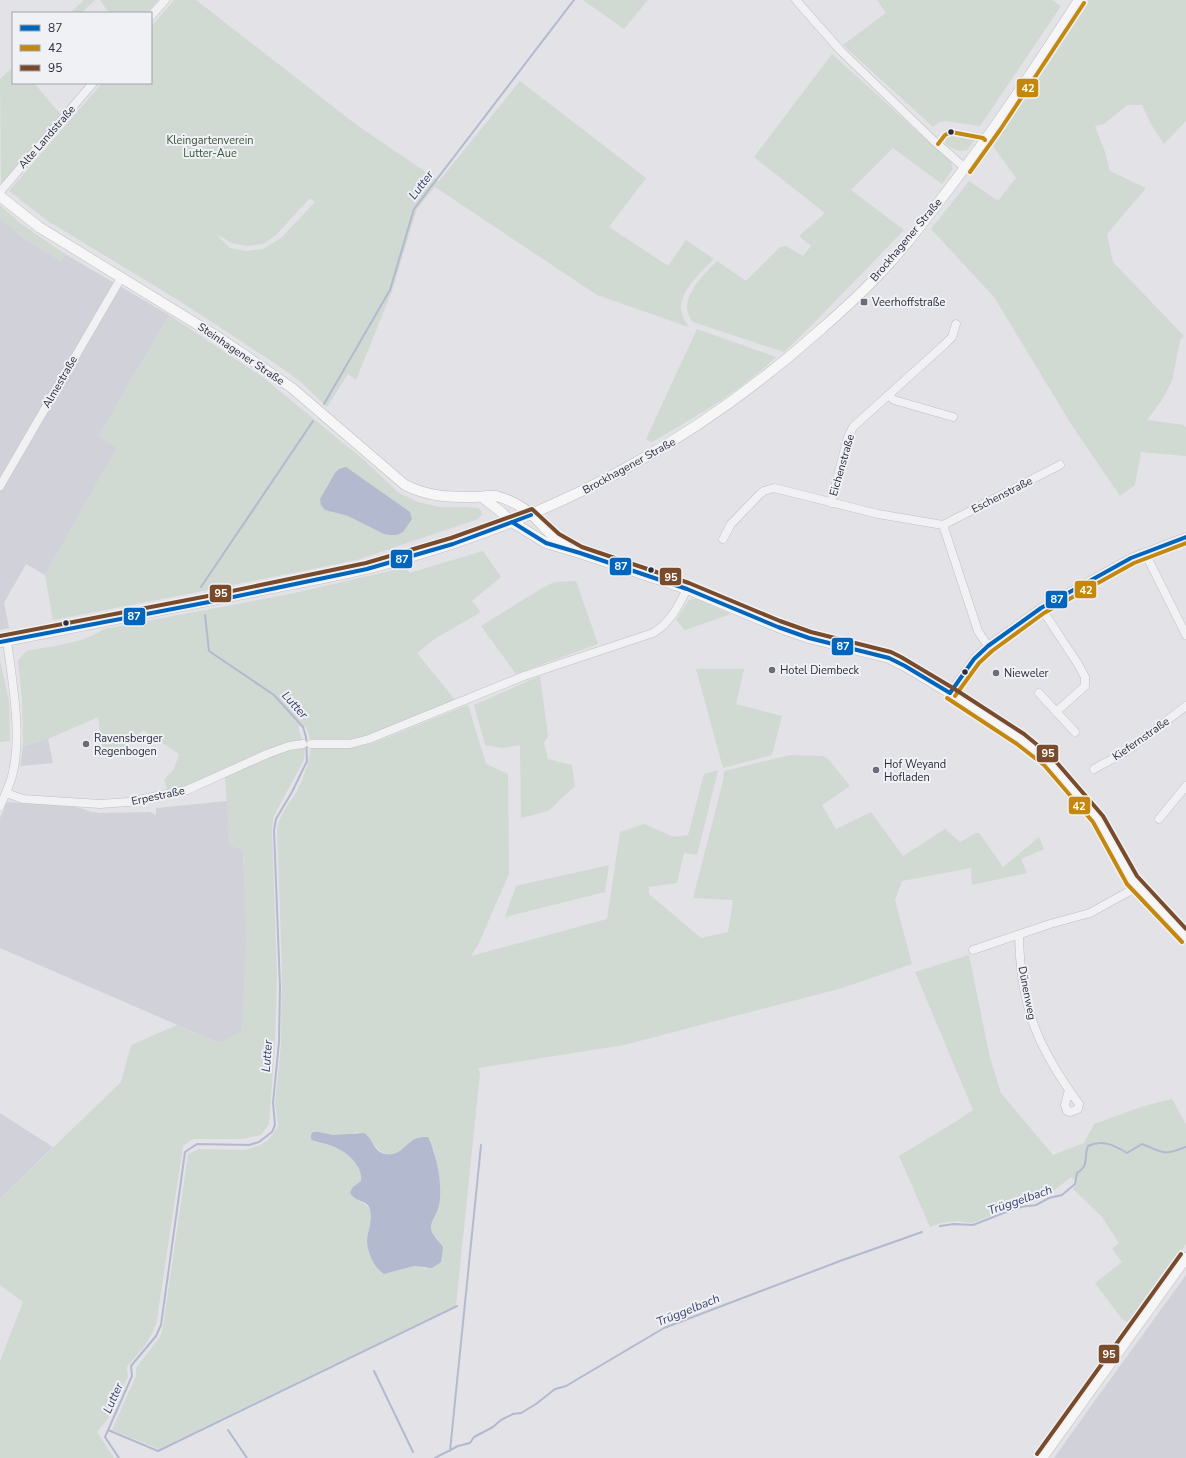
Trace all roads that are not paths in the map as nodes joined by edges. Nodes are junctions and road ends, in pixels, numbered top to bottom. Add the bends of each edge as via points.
1 (165, 0) edge
2 (796, 0) edge
3 (1079, 0) edge
4 (152, 15) edge
5 (92, 84) edge
6 (965, 168) junction
7 (0, 192) edge
8 (0, 196) edge
9 (121, 278) junction
10 (956, 324) dead end
11 (888, 395) junction
12 (953, 417) dead end
13 (1060, 465) dead end
14 (0, 486) edge
15 (482, 497) junction
16 (831, 503) junction
17 (532, 514) junction
18 (512, 522) junction
19 (943, 525) junction
20 (1186, 537) edge
21 (723, 539) dead end
22 (580, 552) junction
23 (1144, 553) junction
24 (687, 589) junction
25 (1041, 608) junction
26 (1186, 635) edge
27 (4, 641) edge
28 (988, 646) junction
29 (950, 693) junction
30 (1039, 693) dead end
31 (1186, 706) edge
32 (1056, 712) junction
33 (1075, 732) dead end
34 (1094, 769) dead end
35 (1186, 786) edge
36 (6, 793) junction
37 (0, 806) edge
38 (1159, 818) dead end
39 (1137, 887) junction
40 (1019, 935) junction
41 (1186, 938) edge
42 (972, 950) dead end
43 (1069, 1090) dead end
44 (1186, 1258) edge
45 (1042, 1458) edge

1 - 4 street
2 - 6 street via 840,50
3 - 6 main road, Brockhagener Straße
5 - 7 street, Alte Landstraße
6 - 17 main road, Brockhagener Straße via 886,267 790,358 712,417 633,465
8 - 9 main road, Steinhagener Straße via 39,227
9 - 14 street, Almestraße
9 - 15 main road, Steinhagener Straße via 221,339 292,388 405,485 430,495
10 - 11 street, Eichenstraße via 949,340
11 - 12 street via 894,400
11 - 16 street, Eichenstraße via 853,427 848,437
13 - 19 street, Eschenstraße
15 - 17 main road, Steinhagener Straße via 506,499
15 - 18 main road, Steinhagener Straße
16 - 19 street
16 - 21 street via 780,488 764,491 731,524
17 - 18 main road, Brockhagener Straße
17 - 22 main road, Steinhagener Straße via 555,539
18 - 22 main road, Steinhagener Straße via 546,543
18 - 27 main road, Brockhagener Straße via 453,544 367,569
19 - 28 street via 978,631
20 - 23 street
22 - 24 main road, Steinhagener Straße
23 - 25 street
23 - 26 street
24 - 29 main road, Steinhagener Straße via 808,638 889,658
24 - 36 street, Erpestraße via 670,619 653,633 524,676 369,739 350,744 289,746 187,790 128,802 100,804 23,798
25 - 28 street
25 - 32 street via 1073,655 1086,682 1085,686
27 - 36 street via 14,700 17,745 13,773
28 - 29 street via 974,660
29 - 39 main road, Steinhagener Straße via 1021,739 1048,762 1098,820
30 - 32 street
31 - 34 street, Kiefernstraße via 1127,751
32 - 33 street
35 - 38 street
36 - 37 street
39 - 40 street via 1090,913
39 - 41 main road, Steinhagener Straße
40 - 42 street
40 - 43 street, Dünenweg via 1021,968 1029,1014 1044,1049
44 - 45 main road

